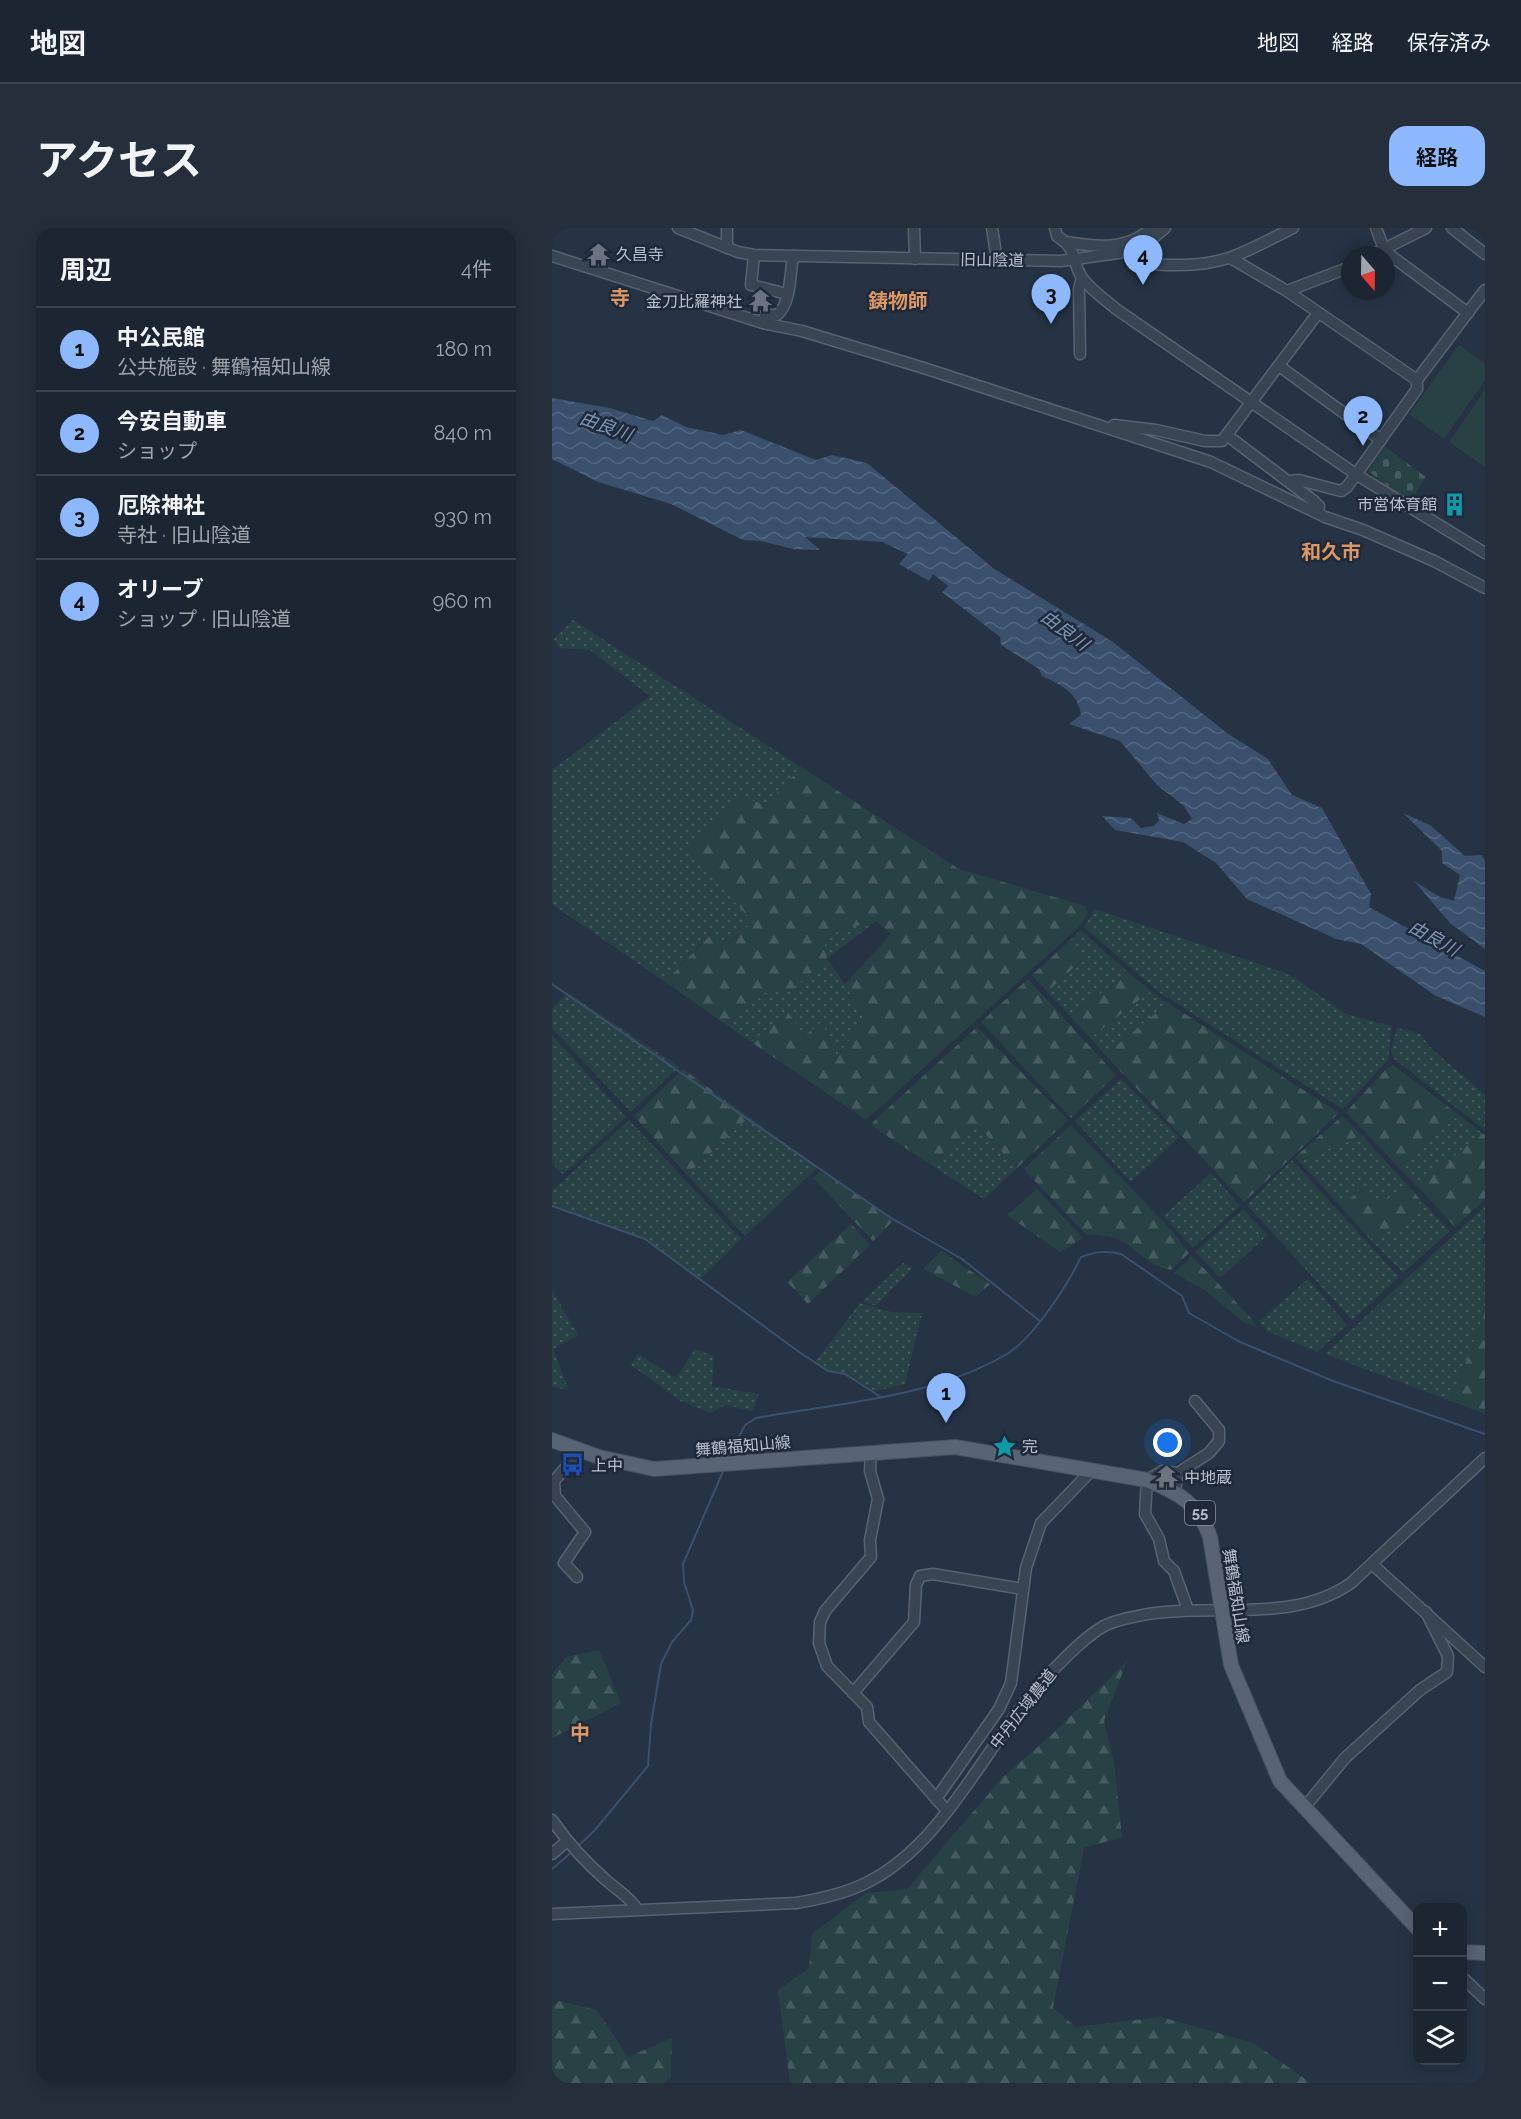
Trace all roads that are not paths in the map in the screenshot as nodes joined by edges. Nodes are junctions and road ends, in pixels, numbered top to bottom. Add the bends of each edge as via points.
1 (727, 228) edge
2 (914, 228) edge
3 (992, 228) edge
4 (1055, 228) edge
5 (1064, 228) edge
6 (1152, 228) edge
7 (1166, 228) edge
8 (1292, 228) edge
9 (1376, 228) edge
10 (1426, 228) edge
11 (1452, 228) edge
12 (681, 229) edge
13 (1066, 242) junction
14 (1136, 245) junction
15 (1383, 246) edge
16 (1390, 246) edge
17 (726, 248) junction
18 (1485, 254) edge
19 (754, 255) junction
20 (552, 256) edge
21 (793, 256) junction
22 (1395, 257) edge
23 (915, 259) junction
24 (1077, 259) junction
25 (1232, 259) junction
26 (997, 260) junction
27 (1341, 270) edge
28 (1082, 278) junction
29 (1485, 290) edge
30 (1287, 291) junction
31 (787, 294) junction
32 (1318, 313) junction
33 (1468, 313) junction
34 (763, 323) junction
35 (1080, 354) dead end
36 (1279, 366) junction
37 (1417, 380) junction
38 (1250, 402) junction
39 (1093, 424) junction
40 (1228, 436) junction
41 (1381, 440) junction
42 (1357, 475) junction
43 (1289, 481) junction
44 (1318, 513) junction
45 (1485, 553) edge
46 (1485, 588) edge
47 (1195, 1401) dead end
48 (552, 1440) edge
49 (580, 1450) junction
50 (871, 1452) junction
51 (1485, 1458) edge
52 (1091, 1471) junction
53 (1178, 1473) junction
54 (1147, 1480) junction
55 (553, 1481) edge
56 (1175, 1491) junction
57 (1374, 1561) junction
58 (577, 1577) dead end
59 (1023, 1589) junction
60 (1188, 1610) junction
61 (1220, 1610) junction
62 (1426, 1612) junction
63 (1485, 1667) edge
64 (853, 1693) junction
65 (936, 1799) junction
66 (1304, 1808) junction
67 (947, 1811) junction
68 (552, 1820) edge
69 (566, 1842) junction
70 (552, 1854) edge
71 (637, 1909) junction
72 (554, 1916) edge
73 (1413, 1924) edge
74 (1467, 1952) edge
75 (1485, 1953) edge
76 (1467, 1982) edge
77 (1485, 1999) edge

1 - 17 street
2 - 23 street
3 - 26 street
4 - 13 street via 1057,236
5 - 13 street
6 - 14 street, 旧山陰道
7 - 14 street
8 - 25 street
9 - 15 street
10 - 16 street
11 - 18 street
12 - 17 street, 旧山陰道
13 - 14 street, 旧山陰道
13 - 24 street
14 - 24 street, 旧山陰道
14 - 25 street via 1143,261 1151,265 1204,266
17 - 19 street, 旧山陰道
19 - 21 street, 旧山陰道
19 - 31 street via 751,285
20 - 34 street
21 - 23 street, 旧山陰道
21 - 31 street
22 - 33 street
23 - 26 street, 旧山陰道
24 - 26 street, 旧山陰道
24 - 28 street
25 - 30 street
27 - 30 street
28 - 35 street
28 - 38 street via 1116,309
29 - 33 street
30 - 32 street
31 - 34 street via 782,312 765,315
32 - 36 street
32 - 37 street
33 - 37 street
34 - 39 street via 886,356
36 - 38 street
36 - 41 street
37 - 41 street via 1417,389
38 - 40 street
38 - 42 street
39 - 40 street via 1156,430 1205,441 1222,441
39 - 44 street via 1211,462
40 - 43 street
41 - 42 street
42 - 43 street via 1341,491
42 - 45 street
43 - 44 street via 1319,506
44 - 46 street via 1434,561
47 - 53 street via 1219,1430 1219,1441 1209,1453
48 - 49 main road, 舞鶴福知山線 / 55
49 - 50 main road, 舞鶴福知山線 / 55 via 654,1469
49 - 55 street
50 - 52 main road, 舞鶴福知山線 / 55 via 955,1447
50 - 64 street via 870,1472 878,1499 870,1540 871,1557 820,1622 819,1642 827,1666
51 - 57 street, 中丹広域農道
52 - 54 main road, 舞鶴福知山線 / 55
52 - 59 street via 1041,1523
53 - 54 street via 1162,1471
53 - 56 street
54 - 56 main road, 舞鶴福知山線 / 55
54 - 60 street via 1145,1514 1159,1539 1164,1561 1174,1571
55 - 58 street via 555,1496 585,1532 564,1563
56 - 61 main road, 舞鶴福知山線 / 55 via 1204,1519
57 - 61 street, 中丹広域農道 via 1334,1595 1315,1602
57 - 62 street
59 - 64 street via 920,1576 914,1622
59 - 65 street via 1011,1683 999,1709
60 - 61 street, 中丹広域農道
60 - 67 street, 中丹広域農道 via 1133,1617 1105,1626 1071,1651 1037,1686
61 - 66 main road, 舞鶴福知山線 / 55 via 1231,1665 1269,1760 1280,1781
62 - 63 street
62 - 66 street via 1448,1656 1447,1672 1420,1690 1345,1758
64 - 65 street via 867,1707 869,1722
65 - 67 street
66 - 73 main road, 舞鶴福知山線 / 55
67 - 71 street, 中丹広域農道 via 918,1845 885,1872 845,1892 796,1903
68 - 69 street
69 - 70 street
69 - 71 street via 629,1896
71 - 72 street, 中丹広域農道
74 - 75 main road
76 - 77 street

